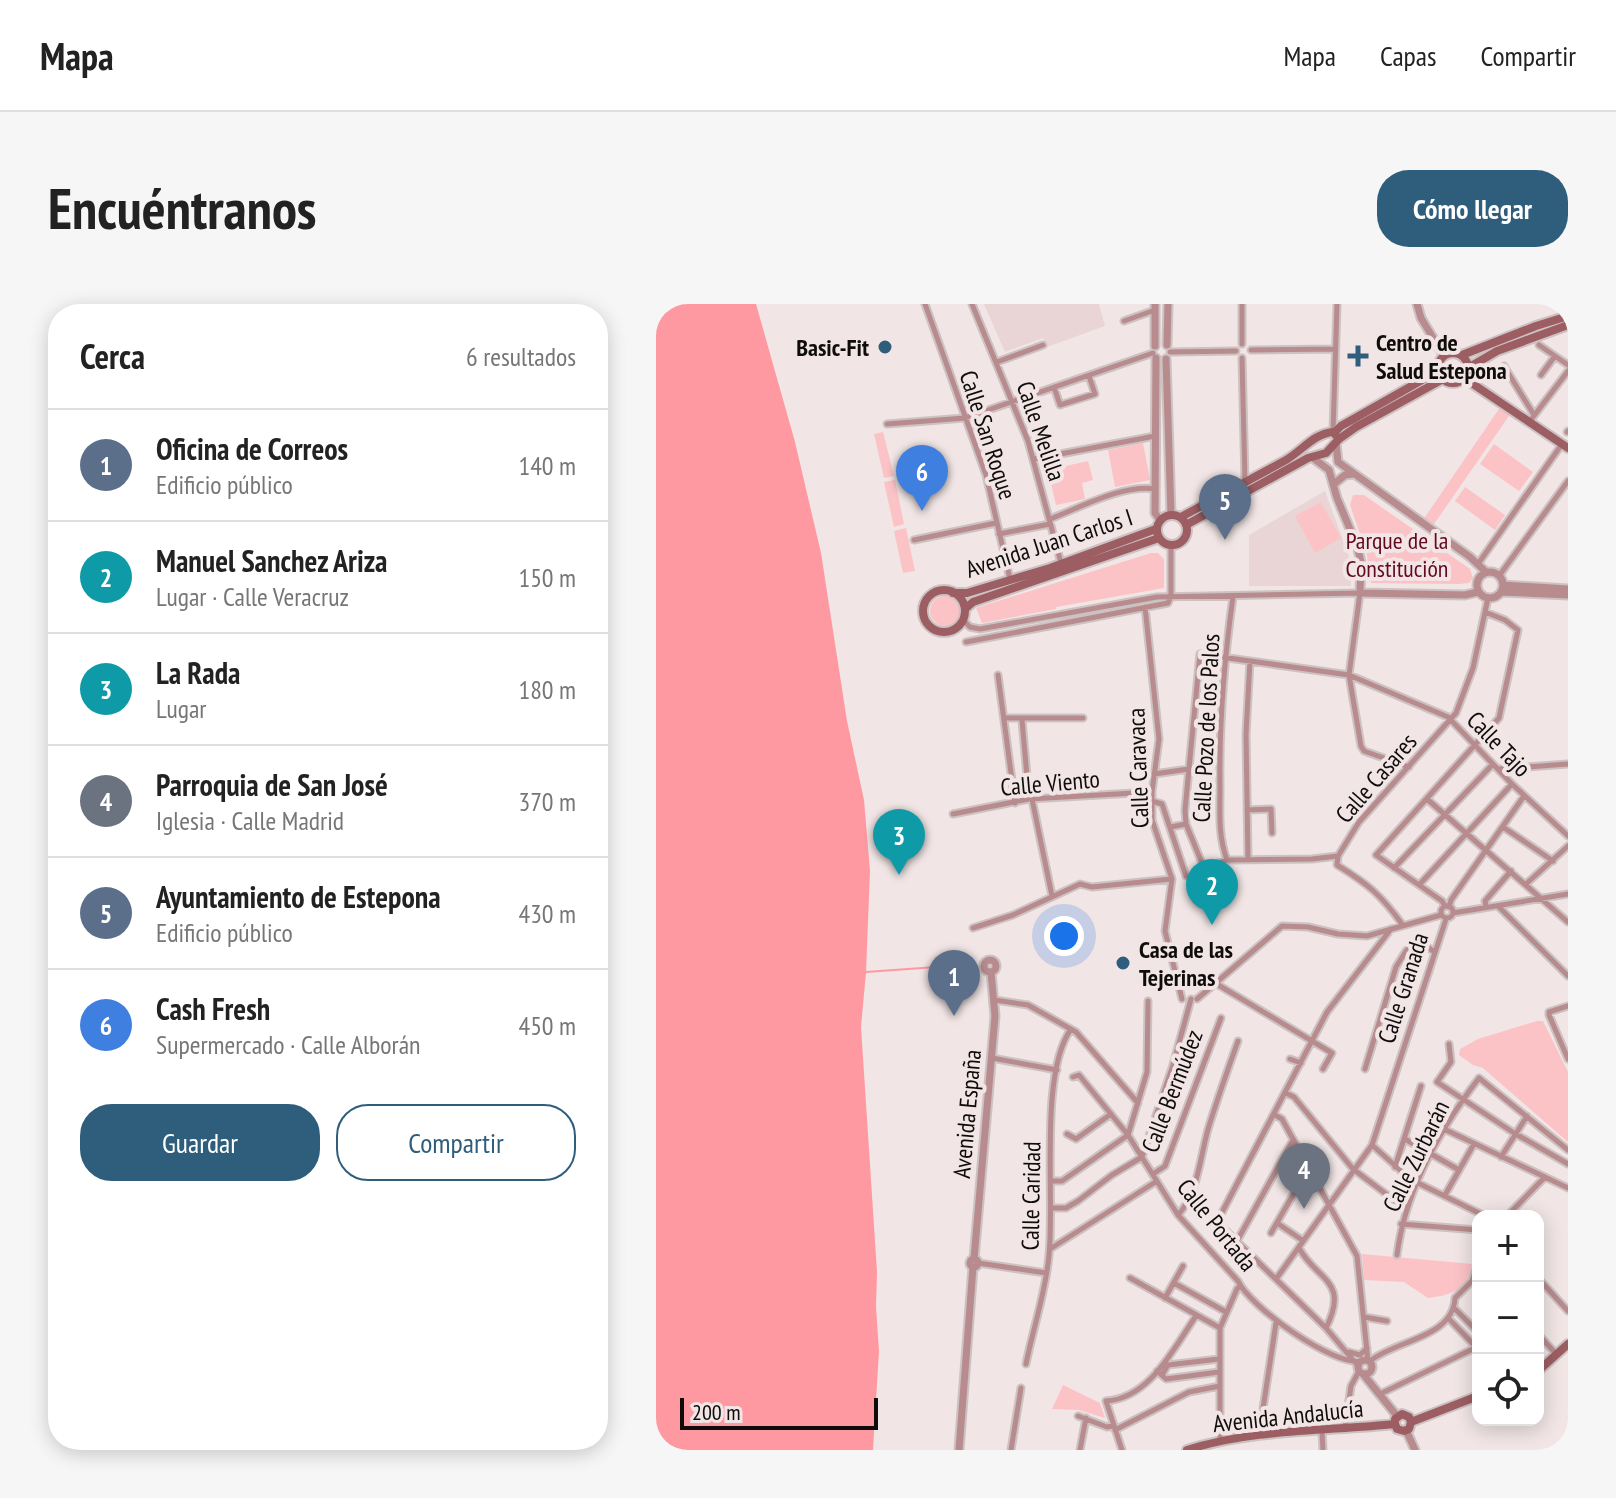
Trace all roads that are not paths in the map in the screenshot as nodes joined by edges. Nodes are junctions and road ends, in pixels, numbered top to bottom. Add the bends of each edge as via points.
1 (925, 304) edge
2 (972, 304) edge
3 (1168, 304) edge
4 (1242, 304) edge
5 (1337, 304) edge
6 (1417, 304) edge
7 (1155, 307) edge
8 (1568, 316) edge
9 (1124, 321) dead end
10 (1568, 325) edge
11 (1242, 344) junction
12 (1043, 345) dead end
13 (1539, 345) dead end
14 (1335, 349) junction
15 (1251, 350) junction
16 (1236, 351) junction
17 (1168, 352) junction
18 (1155, 353) junction
19 (1462, 355) junction
20 (1444, 356) junction
21 (1555, 356) junction
22 (1242, 358) junction
23 (997, 362) junction
24 (1504, 366) dead end
25 (1468, 368) junction
26 (1568, 368) edge
27 (1088, 375) junction
28 (1440, 375) junction
29 (1541, 375) dead end
30 (1464, 378) junction
31 (1054, 387) junction
32 (1013, 401) junction
33 (965, 418) junction
34 (1532, 418) junction
35 (887, 424) dead end
36 (1155, 436) junction
37 (1336, 437) junction
38 (1565, 446) edge
39 (1308, 455) junction
40 (1034, 459) junction
41 (1353, 474) junction
42 (1568, 481) edge
43 (1245, 483) junction
44 (1334, 484) junction
45 (1155, 489) junction
46 (1179, 519) junction
47 (1050, 522) junction
48 (996, 523) junction
49 (1158, 529) junction
50 (999, 534) junction
51 (914, 540) dead end
52 (1171, 545) junction
53 (1478, 564) junction
54 (1062, 568) junction
55 (1486, 572) junction
56 (1499, 576) junction
57 (1010, 579) junction
58 (1502, 588) junction
59 (1478, 592) junction
60 (1568, 592) edge
61 (953, 593) junction
62 (1360, 593) junction
63 (1171, 596) junction
64 (1233, 597) junction
65 (1488, 598) junction
66 (1107, 606) junction
67 (1145, 607) junction
68 (965, 609) junction
69 (1070, 612) junction
70 (1485, 612) junction
71 (1109, 615) junction
72 (963, 620) junction
73 (1072, 622) junction
74 (1017, 623) junction
75 (1001, 626) junction
76 (1018, 632) junction
77 (997, 636) junction
78 (966, 642) dead end
79 (1225, 657) junction
80 (1250, 661) junction
81 (998, 675) dead end
82 (1349, 675) junction
83 (1004, 718) junction
84 (1083, 718) dead end
85 (1022, 720) junction
86 (1451, 720) junction
87 (1475, 746) junction
88 (1568, 764) edge
89 (1496, 766) junction
90 (1409, 767) junction
91 (1518, 767) junction
92 (1189, 769) junction
93 (1154, 774) junction
94 (1512, 784) junction
95 (1152, 792) junction
96 (1524, 796) junction
97 (1030, 799) junction
98 (1427, 799) junction
99 (1152, 801) junction
100 (1015, 803) junction
101 (1247, 810) junction
102 (953, 814) dead end
103 (1446, 814) junction
104 (1186, 824) junction
105 (1171, 827) junction
106 (1503, 827) junction
107 (1466, 832) junction
108 (1272, 833) dead end
109 (1568, 836) edge
110 (1568, 846) edge
111 (1486, 850) junction
112 (1338, 856) junction
113 (1248, 859) junction
114 (1227, 860) junction
115 (1553, 861) junction
116 (1394, 868) junction
117 (1511, 871) junction
118 (1186, 876) dead end
119 (1172, 879) junction
120 (1526, 884) junction
121 (1419, 885) junction
122 (1568, 894) edge
123 (1052, 896) junction
124 (1543, 898) junction
125 (1486, 906) junction
126 (1498, 906) junction
127 (1449, 909) junction
128 (1443, 917) junction
129 (1568, 922) edge
130 (1402, 924) junction
131 (973, 928) dead end
132 (1391, 929) junction
133 (1434, 952) junction
134 (991, 972) dead end
135 (1568, 976) edge
136 (1215, 983) junction
137 (1182, 999) dead end
138 (995, 1000) junction
139 (1148, 1001) dead end
140 (1568, 1006) edge
141 (1221, 1018) dead end
142 (1071, 1029) junction
143 (1238, 1041) dead end
144 (1313, 1041) junction
145 (1449, 1044) dead end
146 (992, 1058) junction
147 (1290, 1059) dead end
148 (1568, 1059) edge
149 (1301, 1063) junction
150 (1323, 1069) dead end
151 (1365, 1069) dead end
152 (1057, 1070) junction
153 (1073, 1077) dead end
154 (1421, 1086) dead end
155 (1286, 1093) junction
156 (1463, 1100) junction
157 (1139, 1103) junction
158 (1111, 1114) junction
159 (1275, 1115) junction
160 (1527, 1116) junction
161 (1444, 1129) junction
162 (1514, 1133) junction
163 (1067, 1134) dead end
164 (1128, 1135) junction
165 (1404, 1138) junction
166 (1293, 1140) junction
167 (1474, 1144) junction
168 (1372, 1145) junction
169 (1568, 1150) edge
170 (1431, 1155) junction
171 (1142, 1157) junction
172 (1501, 1157) junction
173 (1568, 1164) edge
174 (1395, 1167) junction
175 (1353, 1169) junction
176 (1459, 1170) junction
177 (1310, 1171) junction
178 (1153, 1174) junction
179 (1544, 1178) junction
180 (1052, 1181) junction
181 (1157, 1181) junction
182 (1418, 1183) junction
183 (1568, 1188) edge
184 (1445, 1196) junction
185 (1328, 1204) junction
186 (1052, 1208) junction
187 (1406, 1209) junction
188 (1473, 1210) edge
189 (1513, 1210) edge
190 (1178, 1215) junction
191 (1277, 1223) junction
192 (1401, 1224) junction
193 (1472, 1230) edge
194 (1271, 1233) dead end
195 (1302, 1240) junction
196 (1237, 1241) junction
197 (1299, 1248) junction
198 (1050, 1249) junction
199 (1397, 1255) dead end
200 (975, 1263) junction
201 (1183, 1266) dead end
202 (1046, 1273) junction
203 (1130, 1278) dead end
204 (1276, 1279) junction
205 (1472, 1281) edge
206 (1542, 1282) edge
207 (1174, 1283) junction
208 (1240, 1286) junction
209 (1165, 1298) junction
210 (1454, 1308) junction
211 (1568, 1311) edge
212 (1226, 1312) junction
213 (1196, 1316) junction
214 (1364, 1317) junction
215 (1449, 1319) junction
216 (1387, 1321) dead end
217 (1277, 1322) junction
218 (1472, 1326) edge
219 (1220, 1328) junction
220 (1326, 1328) junction
221 (1336, 1339) junction
222 (1544, 1341) edge
223 (1472, 1343) edge
224 (1568, 1344) edge
225 (1368, 1347) junction
226 (1327, 1350) junction
227 (1472, 1351) edge
228 (1348, 1352) junction
229 (1557, 1355) junction
230 (1219, 1359) junction
231 (1026, 1364) dead end
232 (1363, 1366) junction
233 (1544, 1366) edge
234 (1219, 1372) junction
235 (1160, 1373) junction
236 (1220, 1386) junction
237 (1021, 1388) dead end
238 (1384, 1397) junction
239 (1472, 1399) edge
240 (1078, 1416) dead end
241 (1086, 1418) junction
242 (1396, 1420) junction
243 (1409, 1426) junction
244 (1114, 1428) junction
245 (1345, 1429) junction
246 (1322, 1431) junction
247 (1259, 1436) junction
248 (1219, 1445) edge
249 (959, 1450) edge
250 (1011, 1450) edge
251 (1080, 1450) edge
252 (1122, 1450) edge
253 (1187, 1450) edge
254 (1323, 1450) edge
255 (1415, 1450) edge

1 - 33 street, Calle San Roque
2 - 23 street, Calle Melilla
3 - 17 street
4 - 11 street
5 - 14 street
6 - 20 street
7 - 9 street
7 - 18 street
8 - 19 main road
10 - 25 main road via 1497,351
11 - 15 street
11 - 16 street
12 - 23 street
13 - 21 street
14 - 15 street
14 - 37 street
15 - 22 street
16 - 17 street
16 - 22 street
17 - 18 street
17 - 18 street via 1162,343
17 - 46 street via 1169,504
18 - 27 street
18 - 36 street
19 - 20 main road
19 - 25 main road
20 - 28 main road
21 - 26 street
21 - 29 street
22 - 43 street
23 - 32 street, Calle Melilla
24 - 34 street
25 - 30 main road
26 - 34 street
27 - 31 street
27 - 31 street via 1095,394 1060,405
28 - 30 main road via 1451,383
28 - 37 main road
30 - 34 main road
31 - 32 street
32 - 33 street
32 - 40 street, Calle Melilla
33 - 35 street
33 - 48 street, Calle San Roque via 986,475
34 - 38 main road
36 - 40 street
36 - 45 street
37 - 39 main road via 1326,453
37 - 39 main road via 1315,437
37 - 41 street via 1338,462
38 - 53 street
39 - 43 main road
39 - 44 street via 1326,466
39 - 46 main road
40 - 47 street, Calle Melilla
41 - 44 street
41 - 53 street
42 - 56 street
43 - 46 main road
44 - 62 street via 1360,553
45 - 47 street via 1125,490
45 - 49 street
46 - 49 main road, Avenida Juan Carlos I
46 - 52 main road via 1184,539
47 - 50 street
47 - 54 street, Calle Melilla
48 - 50 street, Calle San Roque
48 - 51 street
49 - 52 main road
49 - 54 main road, Avenida Juan Carlos I
50 - 57 street, Calle San Roque
52 - 63 street
53 - 55 street
54 - 57 main road, Avenida Juan Carlos I
54 - 68 main road, Avenida Juan Carlos I
55 - 56 street
55 - 59 street via 1477,580
56 - 58 street
57 - 61 main road, Avenida Juan Carlos I
58 - 60 street
58 - 65 street
59 - 62 street
59 - 65 street
61 - 68 main road
61 - 72 main road via 931,595 923,607 924,618 942,632 953,631
62 - 64 street
62 - 82 street
63 - 64 street
63 - 66 street
63 - 67 street via 1168,603
64 - 79 street, Calle Pozo de los Palos
65 - 70 street, Calle Casares
66 - 69 street
66 - 71 street
67 - 71 street
67 - 93 street, Calle Caravaca via 1159,739
68 - 72 main road
69 - 73 street
69 - 74 street
70 - 86 street, Calle Casares via 1473,668
70 - 87 street via 1518,630 1501,714
71 - 73 street
72 - 75 street via 973,628
73 - 76 street
74 - 75 street
74 - 76 street
75 - 77 street
76 - 77 street
77 - 78 street
79 - 80 street, Calle Tajo
79 - 92 street, Calle Tajo via 1200,654
79 - 114 street, Calle Pozo de los Palos via 1219,839
80 - 82 street, Calle Tajo
80 - 101 street
81 - 83 street
82 - 86 street, Calle Tajo
82 - 90 street via 1364,751
83 - 85 street
83 - 100 street
84 - 85 street
85 - 97 street
86 - 87 street, Calle Tajo
86 - 90 street, Calle Casares
87 - 89 street, Calle Tajo
87 - 98 street
88 - 91 street
89 - 91 street
89 - 94 street, Calle Tajo
89 - 103 street
90 - 112 street, Calle Casares via 1359,822
91 - 94 street
92 - 93 street
92 - 104 street
93 - 95 street, Calle Caravaca
94 - 96 street, Calle Tajo
94 - 107 street
95 - 97 street, Calle Viento
95 - 99 street, Calle Caravaca
96 - 106 street
96 - 109 street, Calle Tajo
97 - 100 street, Calle Viento
97 - 123 street
98 - 103 street
98 - 116 street via 1376,855
99 - 105 street via 1162,804
99 - 119 street, Calle Caravaca via 1152,820
100 - 102 street, Calle Viento
101 - 108 street via 1271,809
101 - 113 street
103 - 107 street
103 - 116 street
104 - 105 street
104 - 114 street via 1204,868
105 - 118 street
106 - 111 street
106 - 115 street
107 - 111 street
107 - 121 street
110 - 115 street
111 - 117 street
111 - 127 street
112 - 113 street
112 - 130 street, Calle Casares via 1337,865 1366,882
113 - 114 street
115 - 120 street
116 - 121 street
117 - 120 street
117 - 125 street
119 - 123 street via 1080,884
119 - 137 street via 1165,931
120 - 124 street
121 - 127 street
122 - 124 street
123 - 131 street
124 - 126 street
124 - 129 street
125 - 126 street
125 - 127 street
126 - 135 street
127 - 128 street
127 - 128 street, Calle Granada via 1441,910
128 - 130 street
128 - 133 street, Calle Granada
130 - 132 street
132 - 136 street via 1348,936 1282,926
132 - 144 street via 1327,1012
133 - 151 street via 1414,944 1398,962
133 - 168 street, Calle Granada
134 - 138 street, Avenida España
136 - 144 street
136 - 171 street via 1194,999
138 - 142 street via 1028,1005
138 - 146 street, Avenida España
139 - 157 street via 1147,1072
140 - 148 street via 1549,1012
141 - 178 street, Calle Bermúdez via 1165,1166
142 - 152 street, Calle Caridad via 1063,1040
142 - 157 street
143 - 190 street via 1193,1191
144 - 149 street
144 - 150 street via 1332,1053
145 - 156 street via 1450,1065 1437,1082
146 - 152 street
146 - 200 street, Avenida España
147 - 149 street
149 - 155 street
152 - 180 street, Calle Caridad via 1051,1110
153 - 158 street, Calle Portada via 1079,1075
154 - 165 street
155 - 159 street
155 - 175 street
156 - 160 street, Calle Zurbarán via 1480,1078
156 - 161 street, Calle Zurbarán
156 - 162 street
157 - 164 street
158 - 163 street via 1076,1139
158 - 164 street, Calle Portada
159 - 166 street
159 - 196 street via 1217,1222
160 - 162 street
160 - 169 street
161 - 167 street
161 - 170 street, Calle Zurbarán
162 - 172 street
162 - 173 street
164 - 171 street, Calle Portada
164 - 180 street via 1062,1181
165 - 170 street
165 - 174 street
166 - 177 street
166 - 196 street
167 - 172 street
167 - 176 street
168 - 174 street
168 - 175 street
170 - 176 street
170 - 182 street, Calle Zurbarán
171 - 178 street, Calle Portada
171 - 186 street via 1066,1208
172 - 179 street
174 - 182 street
175 - 185 street
175 - 187 street
176 - 184 street
177 - 185 street
177 - 191 street
178 - 181 street, Calle Portada
179 - 183 street
179 - 189 street
180 - 186 street, Calle Caridad
181 - 190 street, Calle Portada
181 - 198 street
182 - 184 street
182 - 187 street, Calle Zurbarán
184 - 188 street
185 - 195 street
185 - 214 street via 1357,1256
186 - 198 street, Calle Caridad
187 - 192 street, Calle Zurbarán
190 - 208 street, Calle Portada
191 - 194 street
191 - 195 street
192 - 193 street
192 - 199 street, Calle Zurbarán
195 - 197 street
196 - 204 street
197 - 204 street
197 - 220 street via 1333,1290
198 - 202 street, Calle Caridad
200 - 202 street
200 - 249 street, Avenida España
201 - 207 street
202 - 231 street, Calle Caridad
203 - 209 street
204 - 220 street
205 - 210 street via 1455,1298
206 - 211 street
207 - 209 street
207 - 212 street
208 - 212 street
208 - 217 street, Calle Portada
209 - 213 street
210 - 215 street
210 - 218 street
212 - 219 street
213 - 219 street
213 - 235 street
214 - 216 street
214 - 225 street
215 - 223 street
215 - 232 street
217 - 226 street, Calle Portada
217 - 247 street
219 - 230 street
220 - 221 street
221 - 226 street via 1336,1347
221 - 228 street
222 - 229 street
224 - 229 main road
225 - 228 street via 1360,1355
225 - 232 street
226 - 232 street, Calle Portada
227 - 238 street
228 - 232 street
229 - 233 main road
230 - 234 street
230 - 235 street via 1168,1365
232 - 238 street, Calle Portada
232 - 245 street via 1351,1386
234 - 235 street via 1166,1379
234 - 236 street
235 - 244 street via 1131,1395 1106,1401
236 - 244 street via 1189,1392
236 - 248 street
237 - 250 street
238 - 242 street, Calle Portada
239 - 243 main road
240 - 241 street
241 - 244 street
241 - 251 street
242 - 243 main road via 1399,1430
242 - 243 main road via 1405,1414
242 - 245 main road, Avenida Andalucía
243 - 255 street
244 - 252 street
245 - 246 main road, Avenida Andalucía
246 - 247 main road, Avenida Andalucía
246 - 254 street
247 - 248 main road, Avenida Andalucía
248 - 253 main road, Avenida Andalucía

